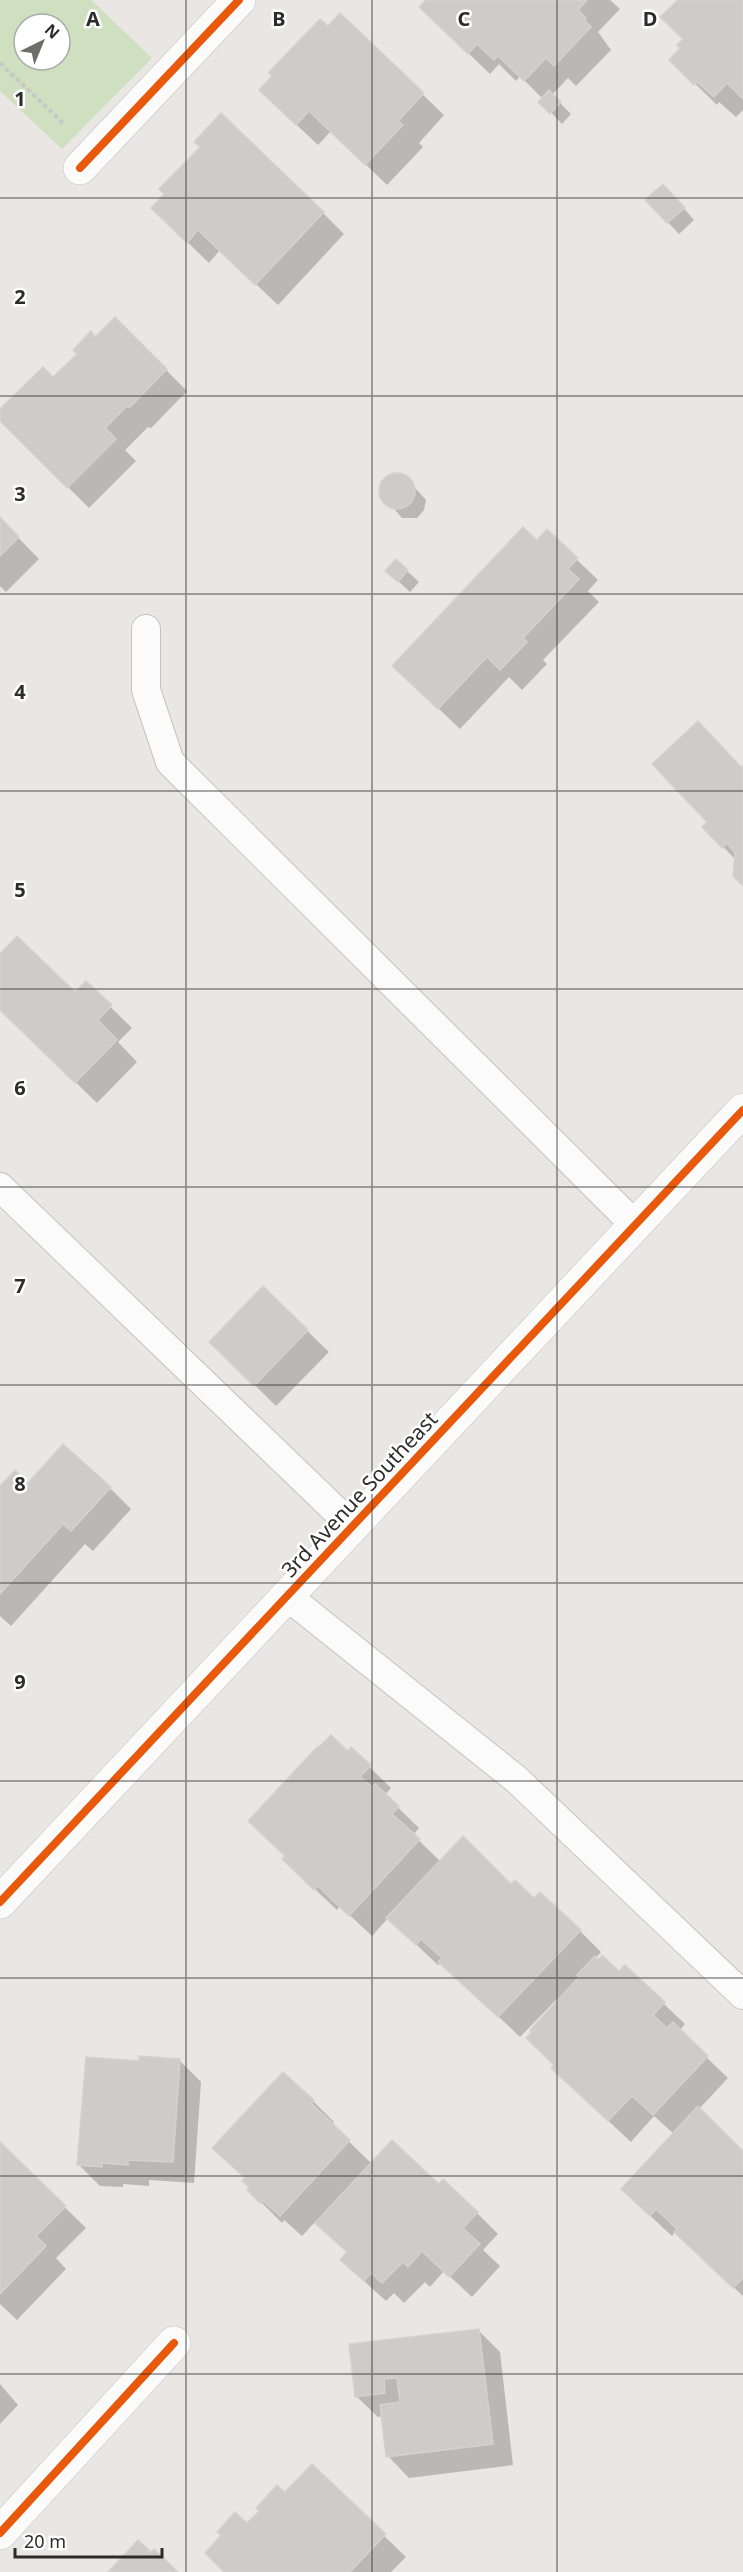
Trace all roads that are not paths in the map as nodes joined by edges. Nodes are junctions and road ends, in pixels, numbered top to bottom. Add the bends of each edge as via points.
1 (239, 0) edge
2 (87, 161) road end
3 (146, 629) dead end
4 (743, 1110) edge
5 (0, 1188) edge
6 (635, 1225) junction
7 (353, 1527) junction
8 (287, 1596) junction
9 (0, 1902) edge
10 (743, 1995) edge
11 (174, 2343) dead end
12 (0, 2533) edge

1 - 2 street
3 - 6 lane via 146,690 170,762
4 - 6 street, 3rd Avenue Southeast
5 - 7 lane
6 - 7 street, 3rd Avenue Southeast
7 - 8 street, 3rd Avenue Southeast
8 - 9 street, 3rd Avenue Southeast
8 - 10 lane via 516,1779
11 - 12 street

